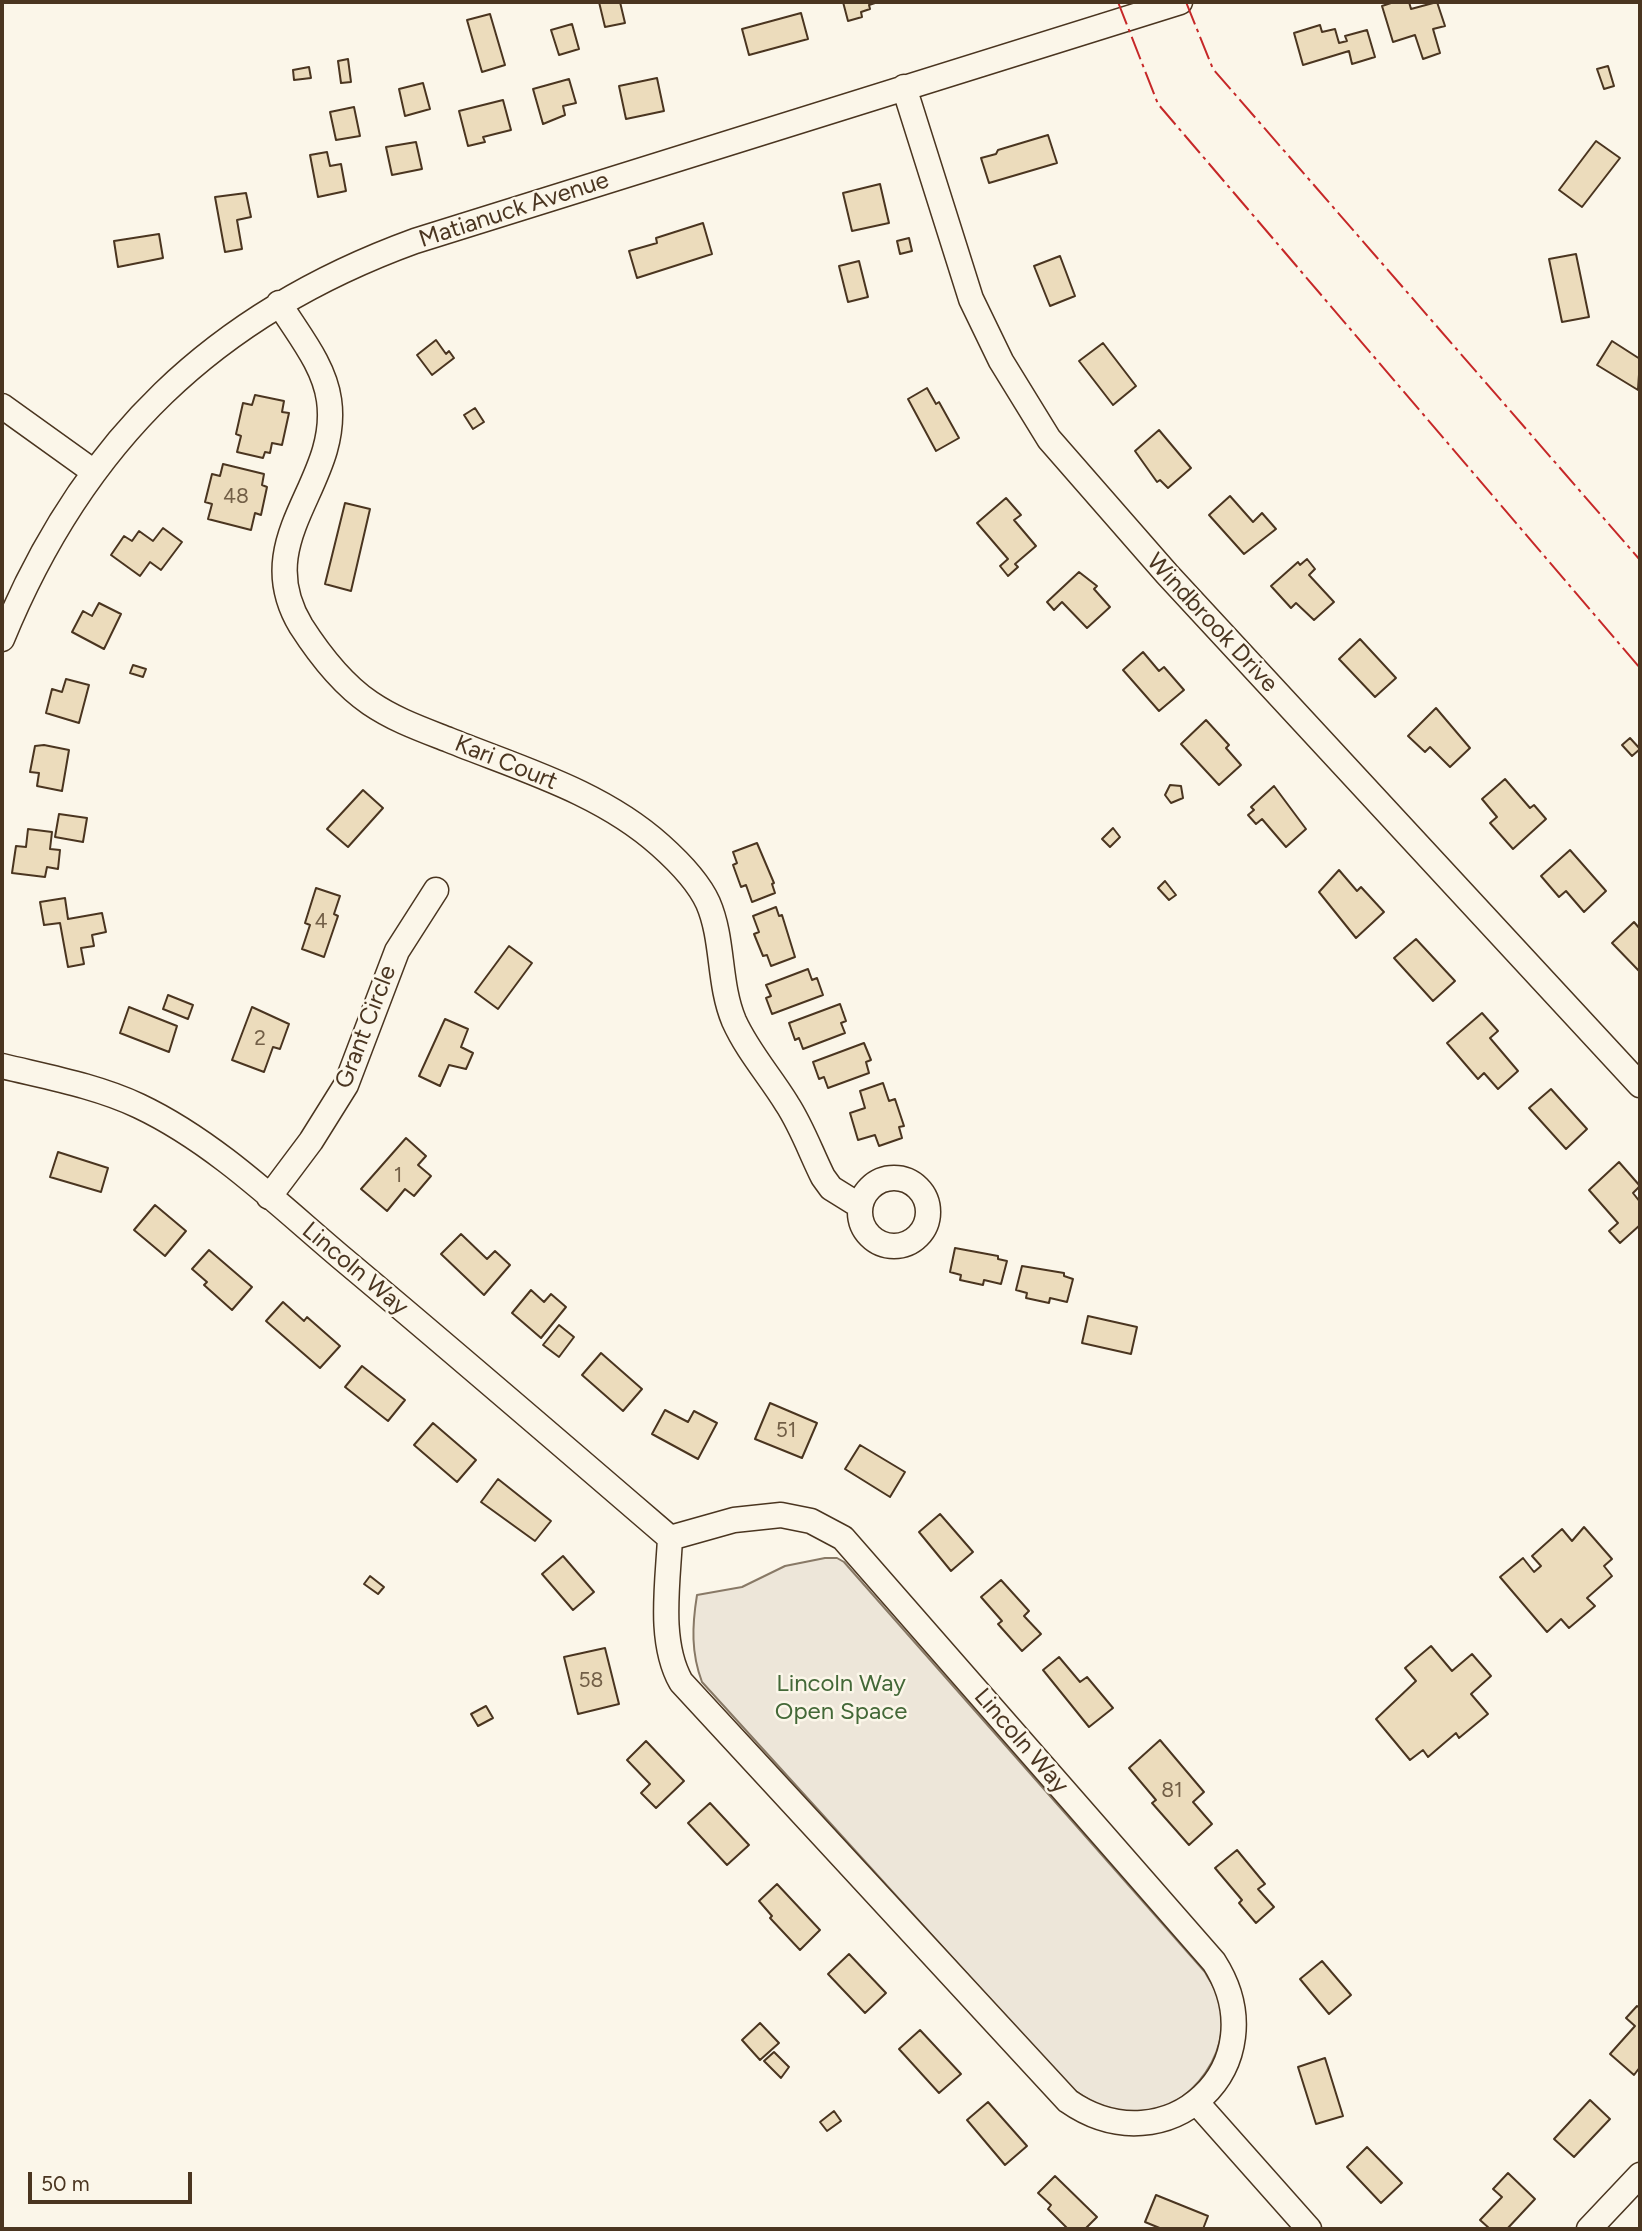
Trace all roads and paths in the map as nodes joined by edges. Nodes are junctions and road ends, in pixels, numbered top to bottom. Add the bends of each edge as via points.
1 (1180, 2) edge
2 (904, 87) junction
3 (279, 303) junction
4 (2, 406) edge
5 (94, 472) junction
6 (2, 639) edge
7 (436, 890) dead end
8 (2, 1066) edge
9 (1640, 1085) edge
10 (270, 1197) junction
11 (860, 1206) dead end
12 (670, 1538) junction
13 (1198, 2104) junction
14 (1640, 2175) edge
15 (1310, 2229) edge
16 (1589, 2229) edge

1 - 2 street, Matianuck Avenue
2 - 3 street, Matianuck Avenue via 415,241 361,261
2 - 9 street, Windbrook Drive via 971,299 1001,361 1049,439 1158,565
3 - 5 street, Matianuck Avenue via 237,330 187,372
3 - 11 street, Kari Court via 323,375 330,413 325,450 294,519 285,554 286,590 302,626 345,682 380,710 592,799 629,821 676,861 708,902 726,1001 741,1036 790,1109 823,1177 831,1188
4 - 5 street
5 - 6 street, Matianuck Avenue via 46,547
7 - 10 street, Grant Circle via 397,951 354,1069 335,1105
8 - 10 street, Lincoln Way via 138,1105 202,1145
10 - 12 street, Lincoln Way
12 - 13 street, Lincoln Way via 667,1611 671,1654 681,1682 1056,2090 1081,2110 1117,2122 1152,2122
12 - 13 street, Lincoln Way via 734,1520 781,1515 811,1521 843,1538 1220,1971 1233,2001 1233,2041 1222,2074
13 - 15 street
14 - 16 street

